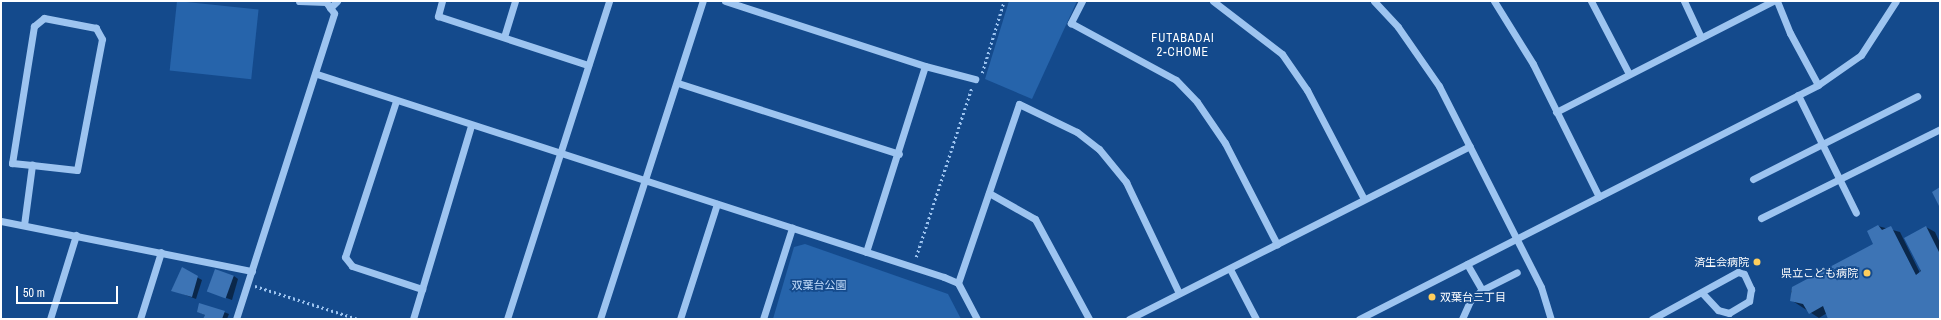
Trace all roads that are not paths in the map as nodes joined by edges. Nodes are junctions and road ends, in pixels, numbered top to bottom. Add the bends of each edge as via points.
1 (299, 1) edge
2 (338, 1) edge
3 (442, 1) edge
4 (515, 1) edge
5 (609, 1) edge
6 (704, 1) edge
7 (725, 1) edge
8 (1082, 1) edge
9 (1213, 1) edge
10 (1374, 1) edge
11 (1494, 1) edge
12 (1591, 1) edge
13 (1684, 1) edge
14 (1773, 1) edge
15 (1777, 1) edge
16 (1896, 1) edge
17 (330, 8) junction
18 (504, 37) junction
19 (1701, 37) junction
20 (588, 65) junction
21 (926, 66) junction
22 (317, 74) junction
23 (1629, 74) junction
24 (975, 79) road end
25 (678, 83) junction
26 (1818, 85) junction
27 (1798, 95) junction
28 (1917, 96) dead end
29 (396, 101) junction
30 (1556, 112) junction
31 (471, 126) junction
32 (1940, 129) edge
33 (1822, 145) junction
34 (1470, 146) junction
35 (560, 154) junction
36 (899, 154) junction
37 (32, 165) junction
38 (1838, 178) junction
39 (1753, 179) dead end
40 (644, 180) junction
41 (989, 193) junction
42 (1599, 197) junction
43 (1364, 199) junction
44 (718, 204) junction
45 (1856, 213) dead end
46 (1761, 218) dead end
47 (1, 221) edge
48 (24, 225) junction
49 (792, 228) junction
50 (76, 235) junction
51 (1518, 239) junction
52 (1277, 244) junction
53 (161, 252) junction
54 (866, 252) junction
55 (1467, 264) junction
56 (1230, 269) junction
57 (252, 271) junction
58 (1517, 272) dead end
59 (958, 283) junction
60 (422, 289) junction
61 (1482, 290) junction
62 (1179, 293) junction
63 (1702, 293) junction
64 (50, 319) edge
65 (140, 319) edge
66 (236, 319) edge
67 (413, 319) edge
68 (507, 319) edge
69 (600, 319) edge
70 (680, 319) edge
71 (763, 319) edge
72 (977, 319) edge
73 (1089, 319) edge
74 (1129, 319) edge
75 (1256, 319) edge
76 (1359, 319) edge
77 (1462, 319) edge
78 (1551, 319) edge
79 (1652, 319) edge

1 - 17 street via 326,2
2 - 17 street
3 - 18 street via 438,16
4 - 18 street
5 - 20 street
6 - 25 street
7 - 21 street
8 - 52 street via 1071,23 1176,80 1197,102 1225,143
9 - 43 street via 1282,54 1307,90
10 - 34 street via 1423,60
11 - 30 street via 1533,64
12 - 23 street
13 - 19 street
14 - 19 street
15 - 26 street via 1790,33
16 - 26 street via 1861,55
17 - 22 street via 334,12
18 - 20 street
19 - 23 street
20 - 35 street
21 - 24 street
21 - 36 street
22 - 29 street
22 - 57 street
23 - 30 street
25 - 36 street
25 - 40 street
26 - 27 street
27 - 33 street
27 - 42 street
28 - 33 street
29 - 31 street
29 - 60 street via 345,257 352,266
30 - 42 street
31 - 35 street
31 - 60 street
32 - 38 street
33 - 38 street
33 - 39 street
34 - 43 street
34 - 51 street
35 - 40 street
35 - 68 street
36 - 54 street
37 - 37 street via 77,170 102,39 96,28 44,18 34,26 12,163
37 - 48 street
38 - 45 street
38 - 46 street
40 - 44 street
40 - 69 street
41 - 59 street
41 - 62 street via 1019,104 1055,120 1099,149 1126,182
41 - 73 street via 1035,219
42 - 51 street
43 - 52 street
44 - 49 street
44 - 70 street
47 - 48 street
48 - 50 street
49 - 54 street
49 - 71 street
50 - 53 street
50 - 64 street
51 - 55 street
51 - 78 street via 1542,287
52 - 56 street
53 - 57 street
53 - 65 street
54 - 59 street
55 - 61 street
55 - 76 street
56 - 62 street
56 - 75 street
57 - 66 street
58 - 61 street
59 - 72 street
60 - 67 street
61 - 77 street via 1470,301
62 - 74 street
63 - 63 street via 1718,310 1729,313 1749,302 1751,289 1744,274 1738,272
63 - 79 street

